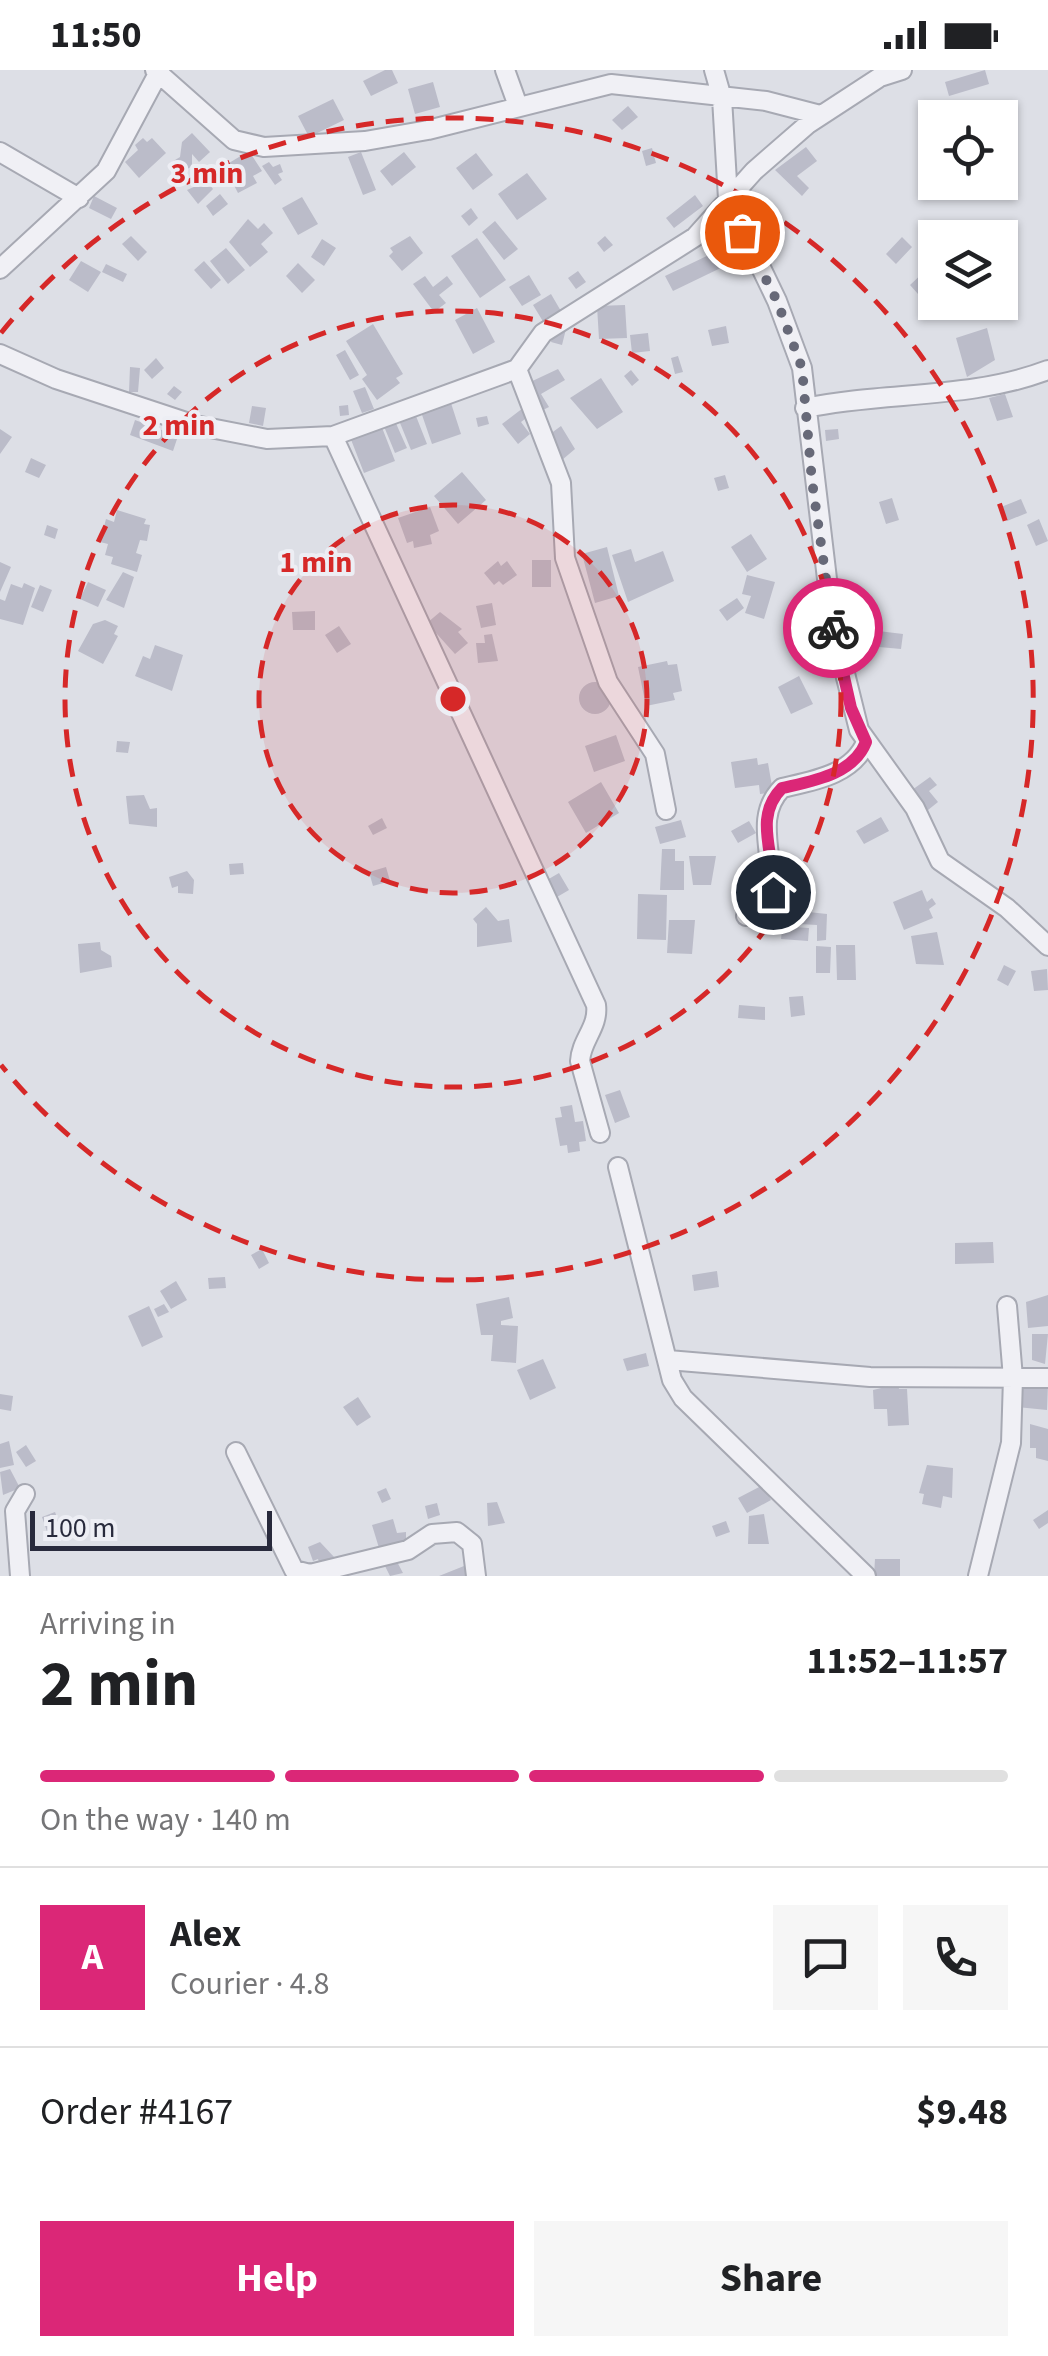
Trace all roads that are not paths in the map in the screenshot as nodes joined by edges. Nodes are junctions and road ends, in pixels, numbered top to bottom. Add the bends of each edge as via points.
1 (505, 70) edge
2 (714, 70) edge
3 (902, 70) edge
4 (158, 71) edge
5 (722, 98) junction
6 (518, 106) junction
7 (820, 115) junction
8 (0, 152) edge
9 (79, 198) junction
10 (728, 198) junction
11 (0, 269) edge
12 (0, 354) edge
13 (517, 368) junction
14 (1048, 370) edge
15 (805, 408) junction
16 (333, 436) junction
17 (866, 742) junction
18 (666, 810) dead end
19 (746, 916) dead end
20 (1048, 946) edge
21 (600, 1134) dead end
22 (618, 1166) dead end
23 (1007, 1306) dead end
24 (668, 1360) junction
25 (1013, 1378) junction
26 (1048, 1378) edge
27 (236, 1452) dead end
28 (25, 1494) dead end
29 (301, 1575) edge
30 (20, 1576) edge
31 (476, 1576) edge
32 (866, 1576) edge
33 (978, 1576) edge

1 - 6 street
2 - 5 street
3 - 7 street
4 - 6 street via 234,140 264,147 364,141
4 - 9 street via 124,143
5 - 6 street via 610,84
5 - 7 street
5 - 10 street
7 - 10 street
8 - 9 street
9 - 11 street
10 - 13 street via 694,237 543,334
10 - 15 street via 794,340
12 - 16 street via 195,425 266,439
13 - 16 street
13 - 18 street via 561,483 565,558 608,682 655,754
14 - 15 street via 972,390 868,396
15 - 17 street via 832,621 851,708
16 - 21 street via 596,1005 580,1061
17 - 19 street via 858,757 834,773 776,794 765,823 773,892 767,907
17 - 20 street via 915,808 940,861
22 - 24 street
23 - 25 street
24 - 25 street via 870,1377
24 - 32 street via 684,1398
25 - 26 street
25 - 33 street via 1011,1443
27 - 29 street
28 - 30 street via 15,1510
29 - 31 street via 457,1532 472,1544

